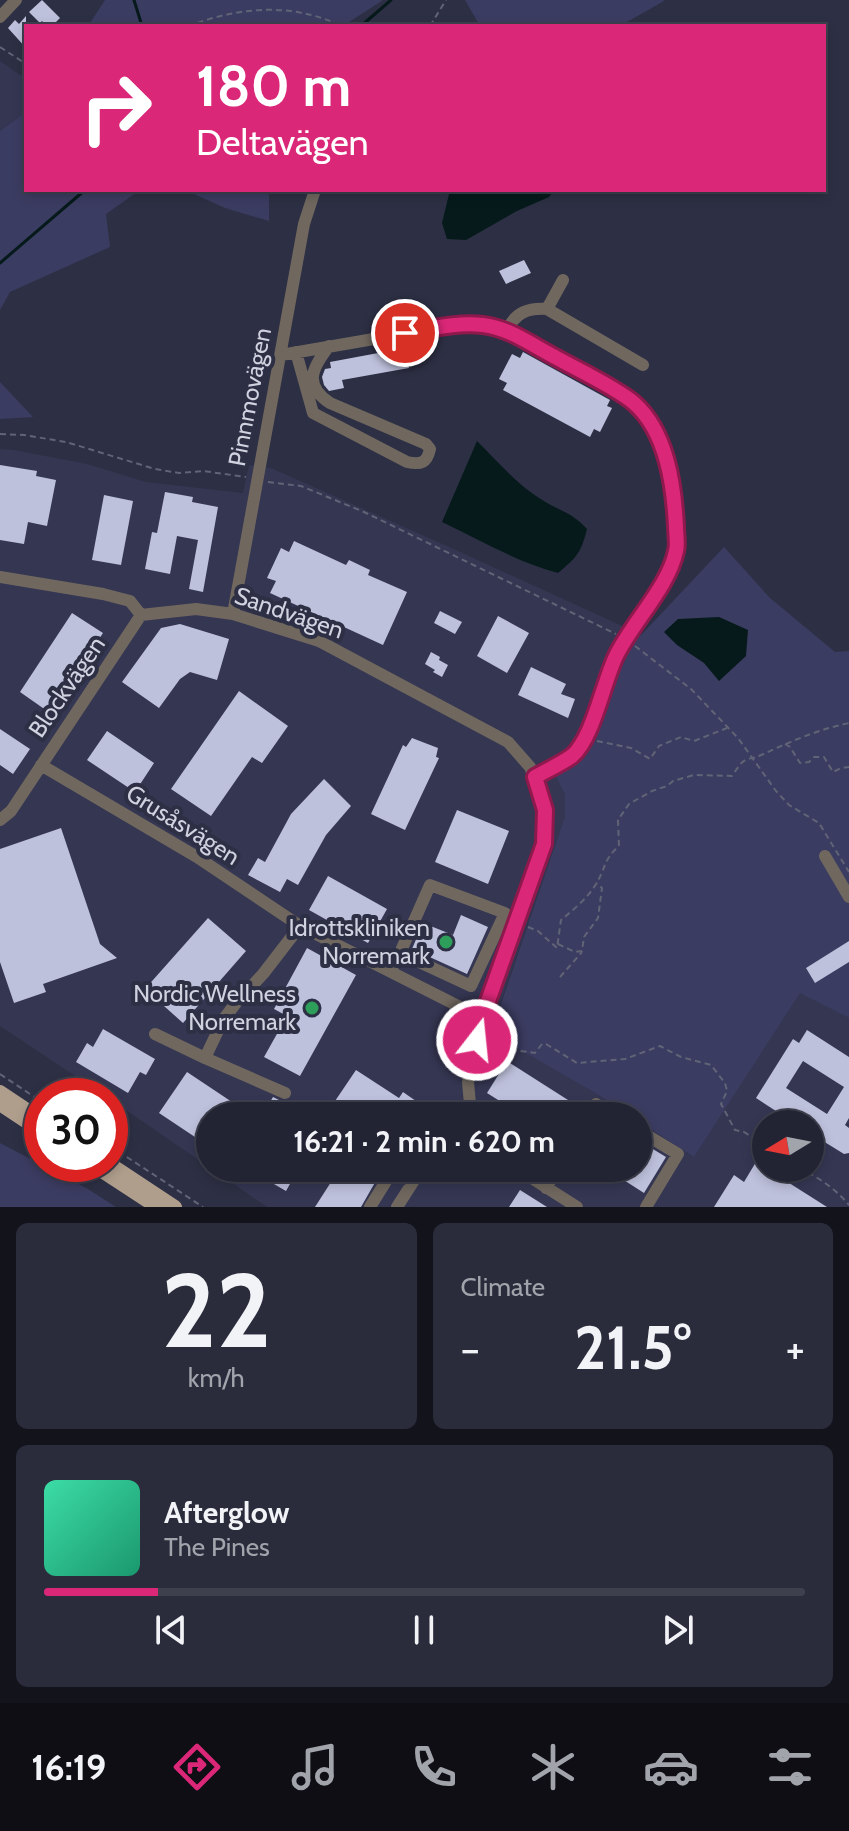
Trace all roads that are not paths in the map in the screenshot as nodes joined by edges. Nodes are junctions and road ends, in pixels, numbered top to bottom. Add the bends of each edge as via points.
1 (16, 0) edge
2 (0, 17) edge
3 (314, 192) edge
4 (563, 280) dead end
5 (547, 309) junction
6 (507, 331) junction
7 (329, 346) junction
8 (296, 352) junction
9 (281, 355) junction
10 (643, 365) dead end
11 (0, 577) edge
12 (233, 614) junction
13 (141, 615) junction
14 (41, 765) junction
15 (535, 777) junction
16 (0, 820) edge
17 (825, 856) dead end
18 (849, 897) edge
19 (300, 926) junction
20 (400, 953) junction
21 (390, 971) junction
22 (482, 1018) junction
23 (155, 1034) dead end
24 (205, 1058) junction
25 (0, 1092) edge
26 (285, 1093) dead end
27 (470, 1102) edge
28 (0, 1104) edge
29 (24, 1108) edge
30 (24, 1120) edge
31 (652, 1138) edge
32 (128, 1176) edge
33 (119, 1182) edge
34 (386, 1182) edge
35 (413, 1182) edge
36 (537, 1182) edge
37 (550, 1182) edge
38 (546, 1188) junction
39 (157, 1207) edge
40 (175, 1207) edge
41 (370, 1207) edge
42 (397, 1207) edge
43 (577, 1207) edge
44 (646, 1207) edge

1 - 2 street
3 - 9 street, Pinnmovägen
4 - 5 street
5 - 6 street via 518,314
5 - 10 street
6 - 7 street via 455,325
6 - 15 street via 635,404 660,441 675,504 677,550 609,672 582,746
7 - 8 street
7 - 8 street via 313,371 319,395 426,444 430,449 424,462 407,462 313,413
8 - 9 street
9 - 12 street, Pinnmovägen
11 - 13 street via 130,601
12 - 13 street, Sandvägen via 196,609
12 - 15 street, Sandvägen via 319,641 508,742
13 - 14 street, Blockvägen
14 - 16 street, Blockvägen
14 - 19 street, Grusåsvägen via 197,857
15 - 22 street via 545,810 544,844
17 - 18 street
19 - 21 street, Grusåsvägen
19 - 24 street via 223,1020
20 - 20 street via 430,885 505,913 471,986
20 - 21 street
21 - 22 street, Grusåsvägen
22 - 27 street via 468,1082
23 - 24 street
24 - 26 street
25 - 29 main road
28 - 30 main road
31 - 44 street via 678,1154
32 - 40 main road
33 - 39 main road
34 - 41 street
35 - 42 street
36 - 38 street
37 - 38 street
38 - 43 street

